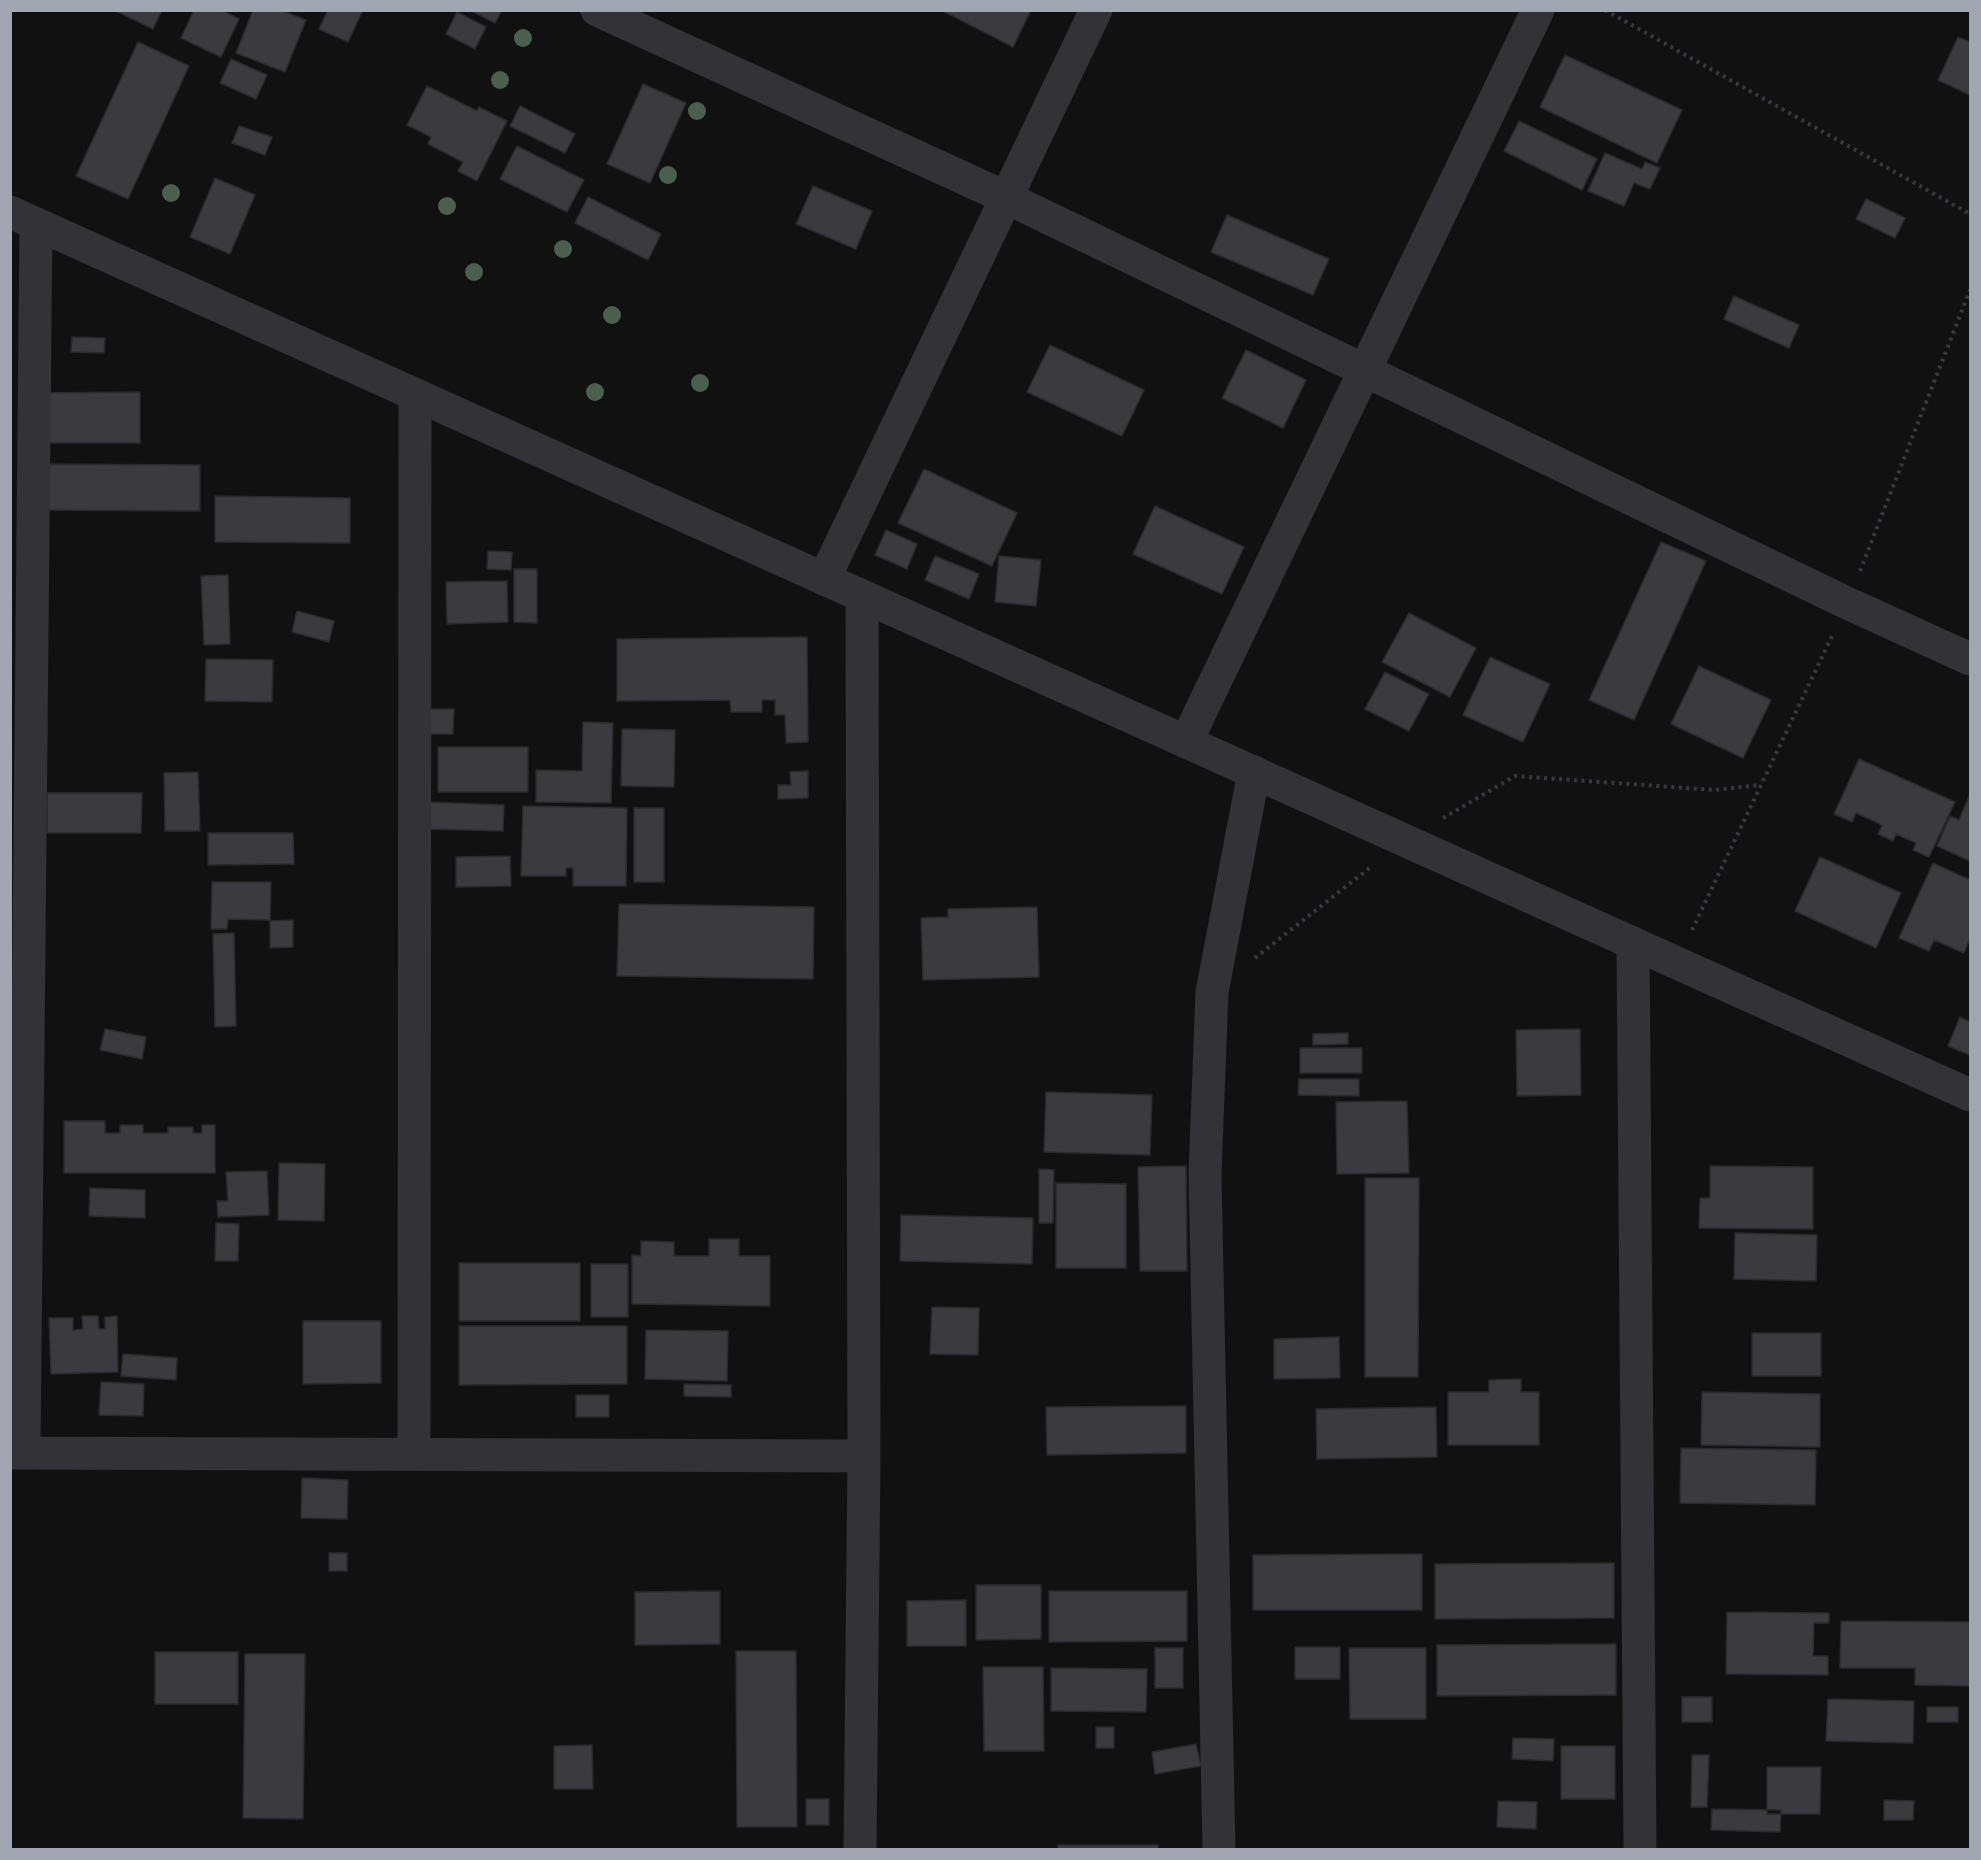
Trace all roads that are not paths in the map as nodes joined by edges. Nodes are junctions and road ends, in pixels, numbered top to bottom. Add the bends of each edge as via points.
1 (597, 10) edge
2 (1096, 10) edge
3 (1538, 10) edge
4 (1007, 198) junction
5 (23, 218) edge
6 (1364, 370) junction
7 (415, 395) junction
8 (824, 579) junction
9 (862, 596) junction
10 (1971, 659) edge
11 (1186, 742) junction
12 (1254, 772) junction
13 (1633, 942) junction
14 (1971, 1095) edge
15 (17, 1453) edge
16 (414, 1454) junction
17 (864, 1456) junction
18 (860, 1850) edge
19 (1219, 1850) edge
20 (1640, 1850) edge

1 - 4 street
2 - 4 street
3 - 6 street
4 - 6 street
4 - 8 street
5 - 7 street
5 - 15 street
6 - 10 street
6 - 11 street
7 - 8 street
7 - 16 street
8 - 9 street
9 - 11 street
9 - 17 street
11 - 12 street
12 - 13 street
12 - 19 street via 1212,992 1205,1174
13 - 14 street
13 - 20 street
15 - 16 street
16 - 17 street
17 - 18 street

